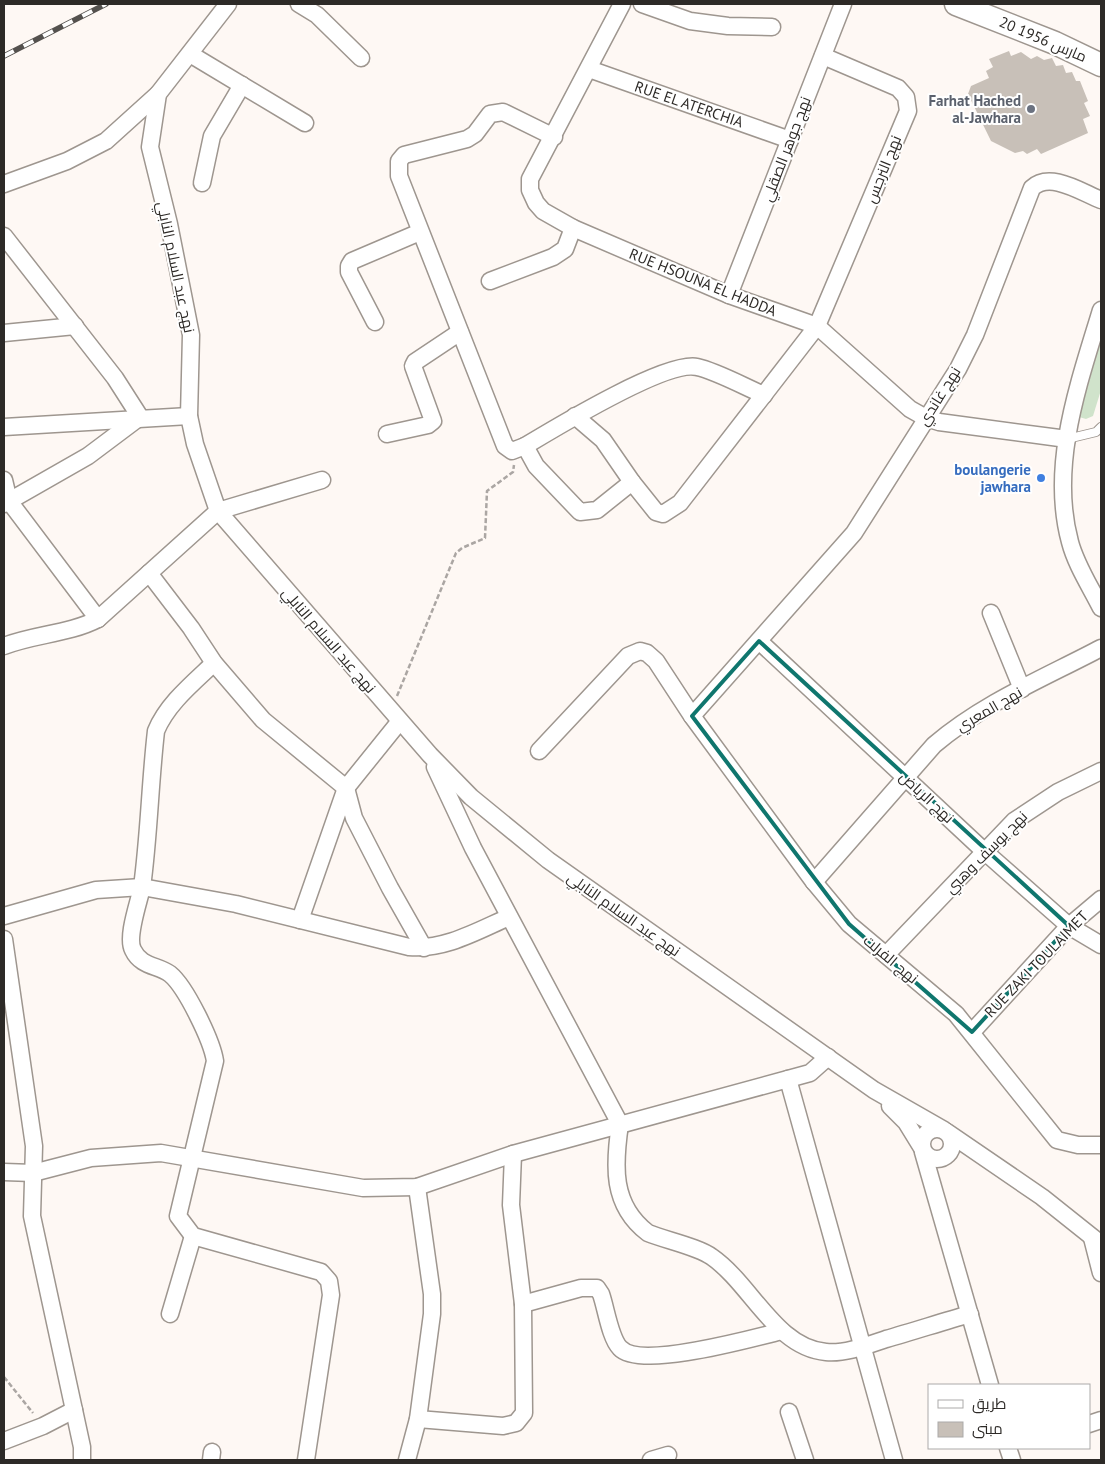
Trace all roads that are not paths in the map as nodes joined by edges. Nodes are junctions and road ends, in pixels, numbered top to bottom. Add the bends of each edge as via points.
1 (228, 4) edge
2 (299, 4) edge
3 (622, 4) edge
4 (642, 4) edge
5 (843, 4) edge
6 (956, 4) edge
7 (994, 4) edge
8 (772, 27) dead end
9 (1101, 48) edge
10 (190, 54) junction
11 (823, 56) junction
12 (361, 58) dead end
13 (1101, 65) edge
14 (589, 69) junction
15 (242, 85) junction
16 (158, 94) junction
17 (305, 123) dead end
18 (554, 136) junction
19 (790, 140) junction
20 (202, 182) dead end
21 (4, 184) edge
22 (1101, 200) edge
23 (573, 228) junction
24 (420, 232) junction
25 (4, 236) edge
26 (490, 281) dead end
27 (729, 295) junction
28 (1101, 310) edge
29 (375, 322) dead end
30 (75, 326) junction
31 (817, 326) junction
32 (460, 332) junction
33 (4, 333) edge
34 (764, 395) junction
35 (189, 416) junction
36 (575, 416) junction
37 (140, 417) junction
38 (926, 418) junction
39 (4, 427) edge
40 (1101, 427) edge
41 (386, 434) dead end
42 (1067, 439) junction
43 (518, 448) junction
44 (4, 480) edge
45 (322, 480) dead end
46 (632, 482) junction
47 (6, 502) edge
48 (218, 511) junction
49 (149, 573) junction
50 (1101, 608) edge
51 (991, 613) dead end
52 (98, 620) junction
53 (759, 640) junction
54 (4, 646) edge
55 (1101, 648) edge
56 (214, 663) junction
57 (1022, 689) junction
58 (396, 716) junction
59 (692, 716) junction
60 (539, 751) dead end
61 (430, 756) junction
62 (1101, 771) edge
63 (907, 778) junction
64 (346, 788) junction
65 (984, 851) junction
66 (814, 882) junction
67 (142, 887) junction
68 (1101, 899) edge
69 (4, 916) edge
70 (510, 917) junction
71 (300, 920) junction
72 (1069, 926) junction
73 (4, 939) edge
74 (1101, 945) edge
75 (424, 948) junction
76 (886, 956) junction
77 (972, 1032) junction
78 (828, 1057) junction
79 (788, 1079) junction
80 (874, 1090) junction
81 (620, 1124) junction
82 (945, 1131) junction
83 (1101, 1144) edge
84 (923, 1150) junction
85 (512, 1154) junction
86 (944, 1158) junction
87 (192, 1159) junction
88 (987, 1159) junction
89 (4, 1172) edge
90 (33, 1173) junction
91 (417, 1187) junction
92 (940, 1206) junction
93 (193, 1236) junction
94 (1097, 1241) edge
95 (1101, 1273) edge
96 (523, 1304) junction
97 (170, 1314) dead end
98 (970, 1314) junction
99 (782, 1331) junction
100 (861, 1347) junction
101 (990, 1384) edge
102 (74, 1410) junction
103 (789, 1412) dead end
104 (418, 1419) junction
105 (4, 1441) edge
106 (668, 1455) dead end
107 (82, 1460) edge
108 (306, 1460) edge
109 (408, 1460) edge
110 (651, 1460) edge
111 (806, 1460) edge
112 (894, 1460) edge

1 - 10 street
2 - 12 street via 317,15
3 - 14 street, RUE HSOUNA EL HADDA
4 - 8 street via 690,21
5 - 11 street, نهج جوهر الصقلي
6 - 13 main road, 20 مارس 1956
7 - 9 main road, 20 مارس 1956
10 - 15 street
10 - 16 street
11 - 19 street, نهج جوهر الصقلي
11 - 31 street, نهج النرجس via 898,88 906,97 908,110
14 - 18 street, RUE HSOUNA EL HADDA
14 - 19 street, RUE EL ATERCHIA
15 - 17 street
15 - 20 street via 212,136
16 - 21 street via 106,141 67,161
16 - 35 street, نهج عبد السلام النابلي via 150,147 191,335
18 - 23 street, RUE HSOUNA EL HADDA via 530,179 530,190 543,211
18 - 24 street via 503,112 486,117 475,134 467,139 404,155 399,161 399,176
19 - 27 street, نهج جوهر الصقلي
22 - 38 street, نهج غاندي via 1054,181 1042,181 1032,188 975,335 958,369
23 - 26 street via 565,249 553,257
23 - 27 street, RUE HSOUNA EL HADDA
24 - 29 street via 352,261 349,266 349,272
24 - 32 street
25 - 30 street
27 - 31 street, RUE HSOUNA EL HADDA
28 - 42 street via 1076,393
30 - 33 street
30 - 37 street
31 - 34 street, نهج النرجس
31 - 38 street, RUE HSOUNA EL HADDA via 910,409
32 - 41 street via 415,362 432,421 428,426
32 - 43 street via 505,446
34 - 36 street via 696,366 652,378
34 - 46 street, نهج النرجس via 680,503 668,512 656,512
35 - 37 street
35 - 48 street, نهج عبد السلام النابلي
36 - 43 street
36 - 46 street via 604,440
37 - 39 street
37 - 47 street via 88,456
38 - 42 street, RUE HSOUNA EL HADDA
38 - 53 street, نهج غاندي via 854,532
40 - 42 lane via 1096,432
42 - 50 street via 1063,499 1070,541
43 - 46 street via 580,512 597,510
44 - 47 street
45 - 48 street
47 - 52 street
48 - 49 street
48 - 58 street, نهج عبد السلام النابلي
49 - 52 street
49 - 56 street
51 - 57 street
52 - 54 street
53 - 59 street, نهج غاندي
53 - 63 street, نهج الرياض
55 - 57 street, نهج المعري
56 - 64 street via 263,720
56 - 67 street via 181,694 156,731
57 - 63 street, نهج المعري via 954,728 934,745
58 - 61 street, نهج عبد السلام النابلي
58 - 64 street
59 - 60 street, نهج الفرلت via 656,661 647,652 637,651 623,661
59 - 66 street, نهج الفرلت
61 - 70 street
61 - 78 street, نهج عبد السلام النابلي via 471,797 548,860
62 - 65 street, نهج يوسف وهبي via 1025,811
63 - 65 street, نهج الرياض
63 - 66 street, نهج المعري
64 - 71 street
64 - 75 street via 354,818
65 - 72 street, نهج الرياض
65 - 76 street, نهج يوسف وهبي
66 - 76 street, نهج الفرلت via 849,924
67 - 69 street via 96,890
67 - 71 street via 236,904
67 - 87 street via 132,949 142,962 180,982 213,1048 215,1061
68 - 72 street, RUE ZAKI TOULAIMET
70 - 75 street via 451,943
70 - 81 street
71 - 75 street
72 - 74 street, نهج الرياض
72 - 77 street, RUE ZAKI TOULAIMET
73 - 90 street via 34,1146
76 - 77 street, نهج الفرلت via 956,1014
77 - 83 street, نهج الفرلت via 1057,1140 1078,1145
78 - 79 street via 810,1073
78 - 80 street, نهج عبد السلام النابلي
79 - 81 street
79 - 100 street
80 - 82 street, نهج عبد السلام النابلي
80 - 84 street, نهج عبد السلام النابلي via 906,1122
81 - 85 street
81 - 99 street via 616,1168 621,1195 630,1217 648,1233 714,1258
82 - 84 street via 934,1129 925,1134
82 - 86 street via 952,1147
82 - 88 street, نهج عبد السلام النابلي
84 - 86 street via 934,1159
84 - 92 street, نهج عبد السلام النابلي
85 - 91 street
85 - 96 street via 511,1205
86 - 88 street, نهج عبد السلام النابلي via 968,1154
86 - 92 street
87 - 90 street via 160,1153 90,1158
87 - 91 street via 363,1188
87 - 93 street via 178,1216
88 - 94 street, نهج عبد السلام النابلي
89 - 90 street
90 - 102 street via 32,1216
91 - 104 street via 432,1307
92 - 98 street, نهج عبد السلام النابلي
93 - 97 street
93 - 108 street via 321,1272 329,1281 331,1295
94 - 95 street
96 - 99 street via 581,1288 597,1288 616,1343 627,1354 636,1356 681,1353
96 - 104 street via 525,1407 520,1419 503,1426
98 - 100 street
98 - 101 street, نهج عبد السلام النابلي
99 - 100 street via 800,1346 814,1350 829,1353
100 - 112 street
102 - 105 street
102 - 107 street
103 - 111 street
104 - 109 street
106 - 110 street

